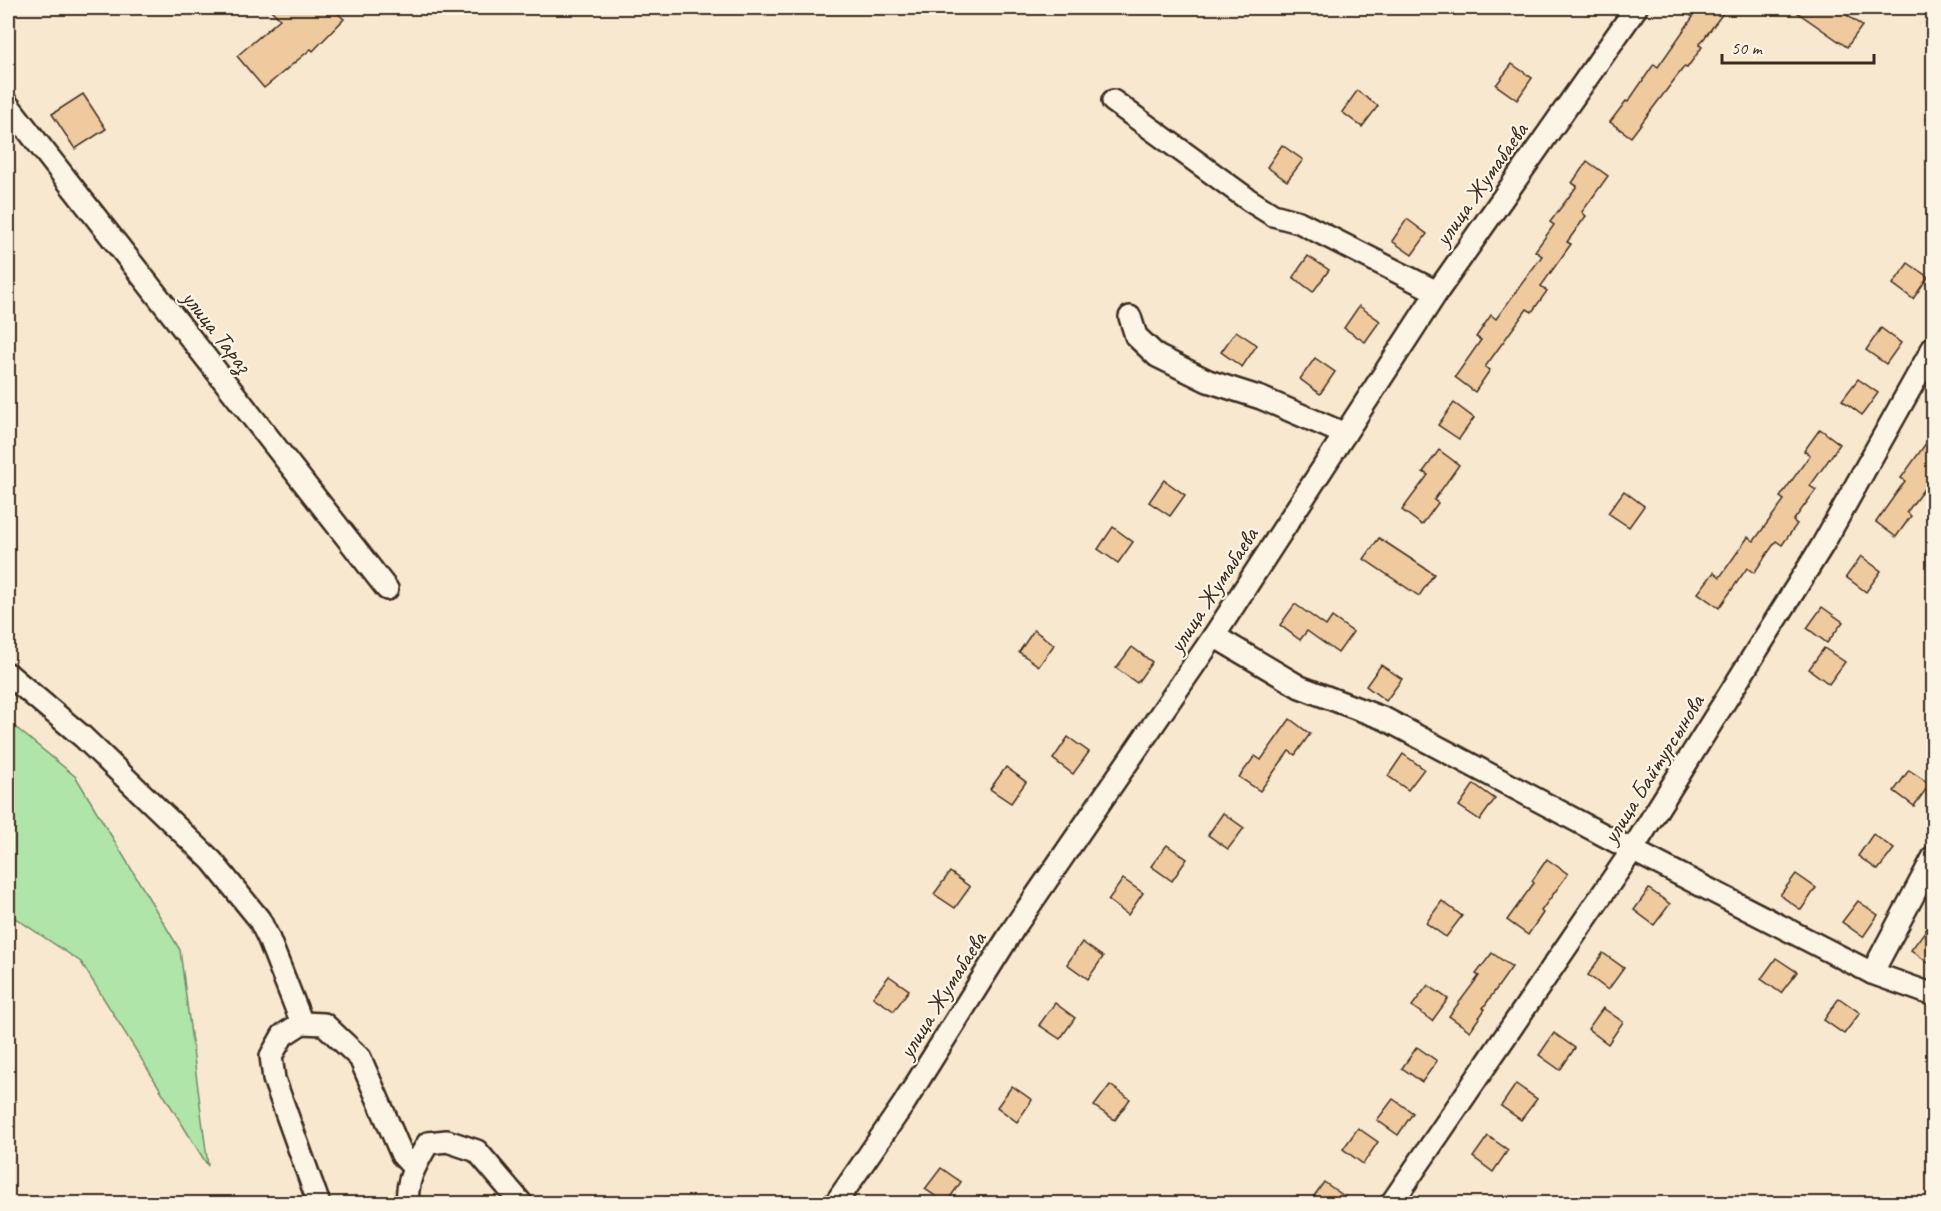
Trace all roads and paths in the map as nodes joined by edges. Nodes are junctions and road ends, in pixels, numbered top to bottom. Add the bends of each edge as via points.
1 (1636, 8) edge
2 (1113, 100) dead end
3 (8, 105) edge
4 (1437, 292) junction
5 (1130, 317) dead end
6 (1934, 346) edge
7 (1345, 434) junction
8 (387, 589) dead end
9 (1214, 636) junction
10 (8, 674) edge
11 (1632, 850) junction
12 (1934, 856) edge
13 (1872, 973) junction
14 (1934, 995) edge
15 (302, 1023) junction
16 (414, 1168) junction
17 (319, 1203) edge
18 (408, 1203) edge
19 (522, 1203) edge
20 (835, 1203) edge
21 (1391, 1203) edge

1 - 4 street, улица Жумабаева
2 - 4 street via 1273,215 1299,222
3 - 8 street, улица Тараз
4 - 7 street, улица Жумабаева
5 - 7 street via 1136,336 1157,356 1208,381 1261,398
6 - 11 street, улица Байтурсынова via 1822,546
7 - 9 street, улица Жумабаева
9 - 11 street via 1300,687 1384,719
9 - 20 street, улица Жумабаева via 1014,928 903,1105
10 - 15 street via 82,737 212,861 259,919
11 - 13 street
11 - 21 street, улица Байтурсынова
12 - 13 street
13 - 14 street
15 - 16 street via 324,1024 360,1058 402,1155
15 - 17 street via 283,1035 271,1056 273,1079
16 - 18 street via 406,1192
16 - 19 street via 428,1143 447,1141 477,1151

